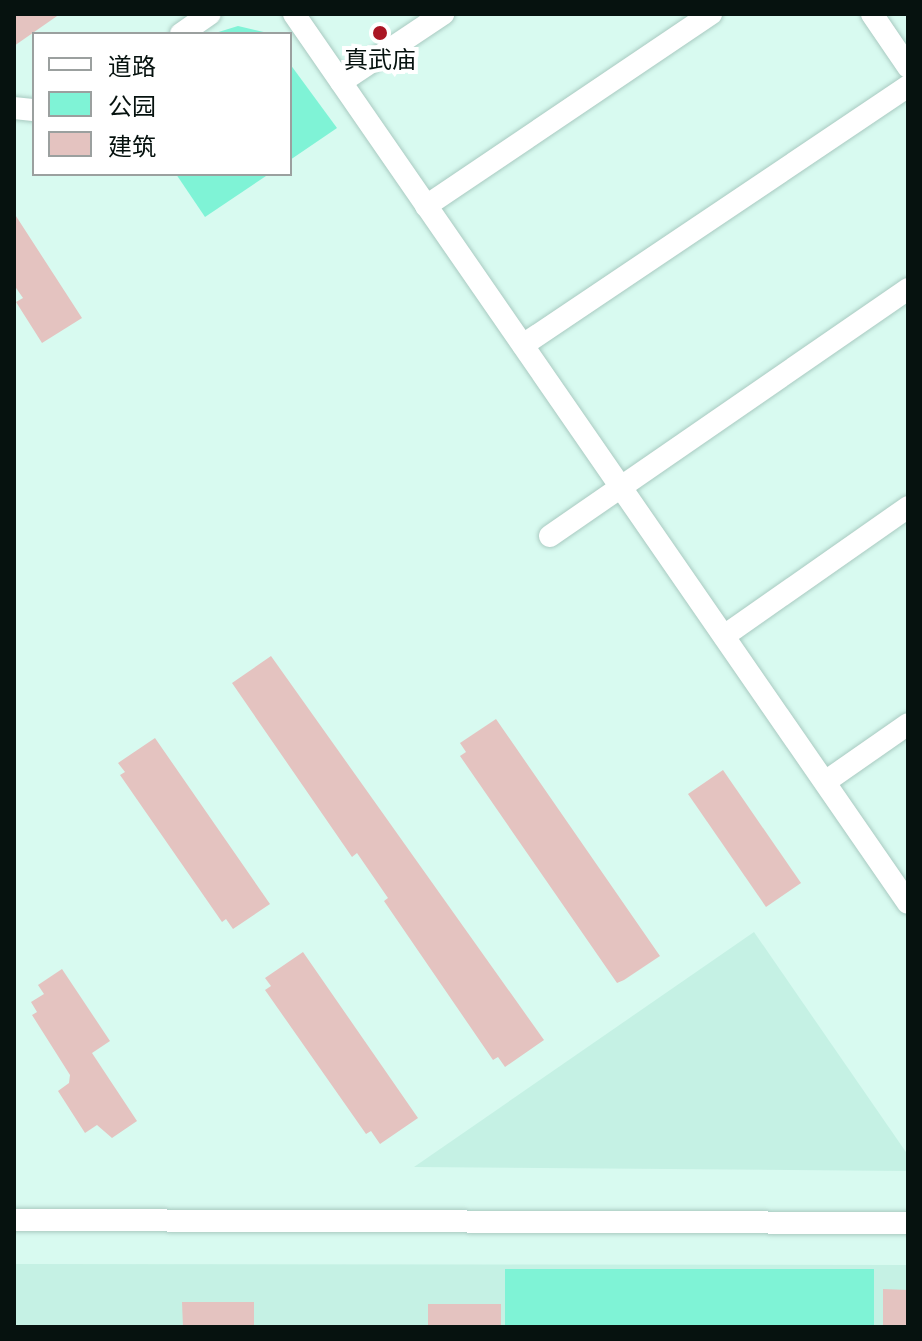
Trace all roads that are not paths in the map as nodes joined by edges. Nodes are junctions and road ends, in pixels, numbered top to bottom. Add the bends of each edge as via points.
1 (210, 14) edge
2 (294, 14) edge
3 (443, 14) edge
4 (711, 14) edge
5 (872, 14) edge
6 (184, 32) edge
7 (908, 67) edge
8 (341, 82) junction
9 (908, 86) edge
10 (426, 206) junction
11 (908, 289) edge
12 (523, 345) junction
13 (621, 487) junction
14 (908, 507) edge
15 (550, 536) dead end
16 (724, 636) junction
17 (908, 724) edge
18 (825, 782) junction
19 (908, 903) edge
20 (14, 1220) edge
21 (908, 1223) edge

1 - 6 street
2 - 8 street
3 - 8 street
4 - 10 street
5 - 7 street
8 - 10 street
9 - 12 street
10 - 12 street
11 - 13 street
12 - 13 street
13 - 15 street
13 - 16 street
14 - 16 street
16 - 18 street
17 - 18 street
18 - 19 street
20 - 21 street

